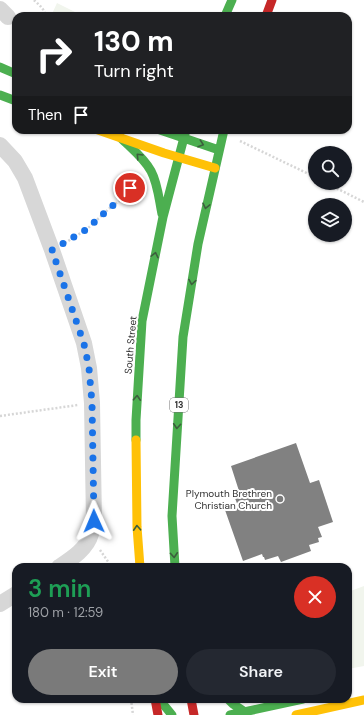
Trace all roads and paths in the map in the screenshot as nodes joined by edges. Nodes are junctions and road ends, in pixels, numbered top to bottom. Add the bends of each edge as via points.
1 (34, 0) edge
2 (232, 0) edge
3 (272, 0) edge
4 (45, 12) edge
5 (227, 12) edge
6 (268, 12) edge
7 (0, 68) edge
8 (12, 72) edge
9 (0, 95) edge
10 (12, 100) edge
11 (110, 134) edge
12 (185, 134) edge
13 (223, 134) edge
14 (121, 138) junction
15 (242, 141) dead end
16 (0, 145) edge
17 (219, 150) junction
18 (178, 157) junction
19 (146, 164) junction
20 (215, 168) junction
21 (308, 174) edge
22 (340, 190) edge
23 (364, 202) edge
24 (163, 217) junction
25 (52, 250) junction
26 (92, 403) junction
27 (0, 416) edge
28 (88, 541) junction
29 (65, 563) edge
30 (109, 563) edge
31 (140, 563) edge
32 (175, 563) edge
33 (12, 596) edge
34 (0, 604) edge
35 (364, 700) edge
36 (132, 703) edge
37 (156, 703) edge
38 (162, 703) edge
39 (192, 703) edge
40 (233, 703) edge
41 (285, 703) edge
42 (351, 703) edge
43 (352, 703) edge
44 (333, 707) edge
45 (317, 708) edge
46 (245, 712) junction
47 (133, 715) edge
48 (158, 715) edge
49 (172, 715) edge
50 (194, 715) edge
51 (230, 715) edge
52 (296, 715) edge

1 - 4 path
2 - 5 main road
3 - 6 main road
7 - 8 main road
9 - 10 main road
11 - 14 main road
12 -> 17 main road
12 - 18 main road, South Street
13 - 17 main road, 13
14 - 18 main road
19 -> 14 main road
15 - 21 path
16 - 25 street via 15,161 24,178
17 - 20 main road, 13
18 - 20 main road
18 - 24 main road, South Street
19 - 24 main road via 153,178
19 - 25 path via 141,168 125,197 87,229
20 -> 32 main road, 13 via 198,244 183,337 172,516
22 - 23 path
31 -> 24 main road, South Street via 136,420 142,321
25 - 26 street via 84,344
26 - 27 path
26 - 28 street via 94,521
28 - 29 street
28 - 30 path via 99,549
33 - 34 street
35 - 43 main road
36 - 47 path
37 - 48 main road
38 - 49 main road
39 - 50 main road
40 - 46 main road
41 - 46 main road
42 - 44 main road
44 - 45 main road
45 - 52 main road
46 - 51 main road

